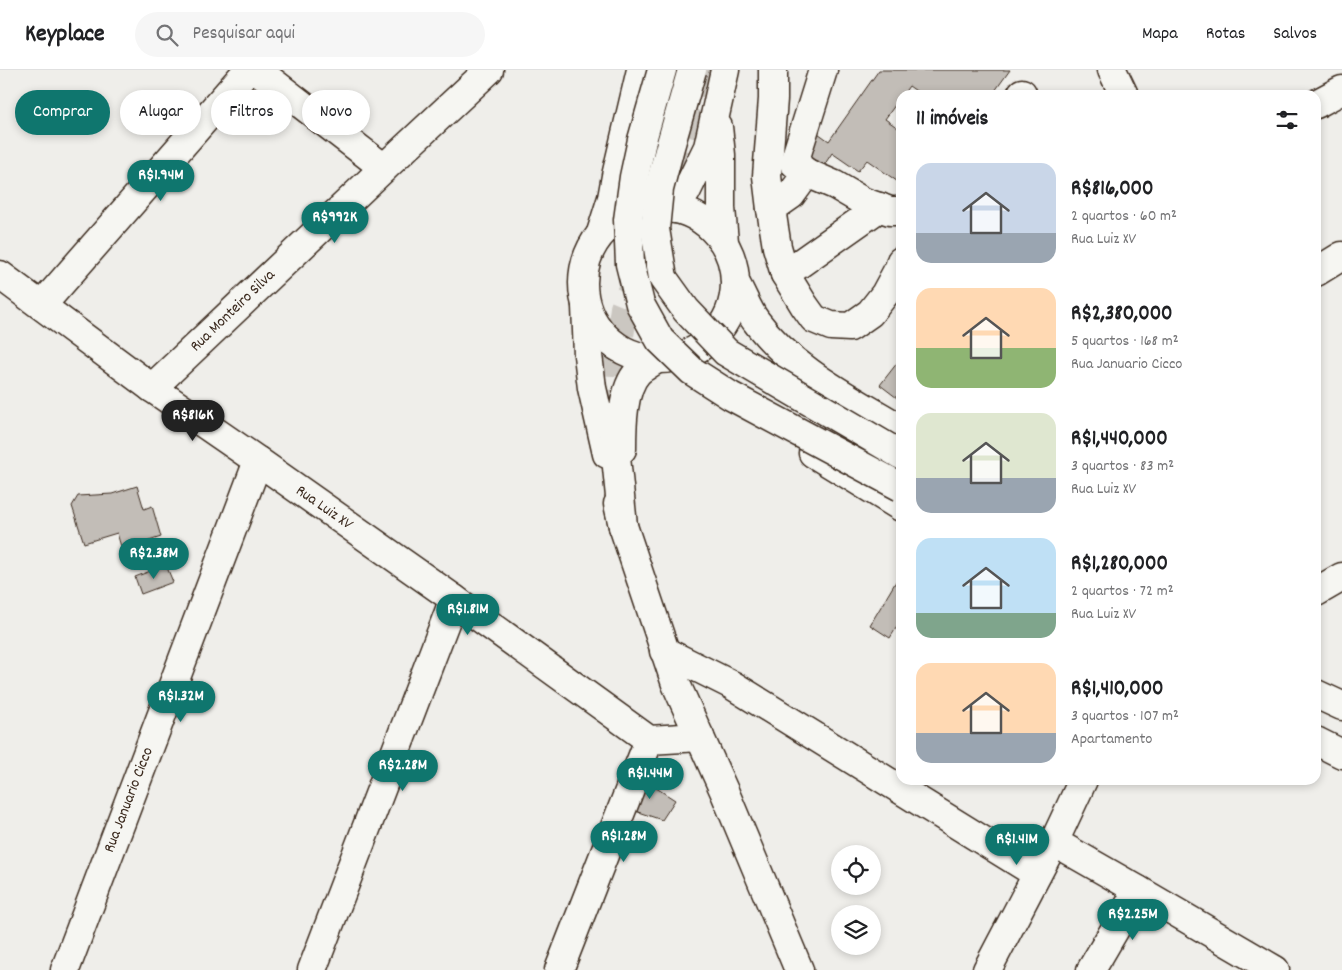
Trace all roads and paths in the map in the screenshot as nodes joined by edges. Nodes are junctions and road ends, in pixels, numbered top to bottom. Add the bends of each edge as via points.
1 (248, 70) edge
2 (257, 70) edge
3 (489, 70) edge
4 (641, 70) edge
5 (662, 70) edge
6 (692, 70) edge
7 (725, 70) edge
8 (773, 70) edge
9 (823, 70) edge
10 (1112, 70) edge
11 (1122, 90) edge
12 (1342, 90) edge
13 (1321, 101) edge
14 (717, 111) junction
15 (384, 168) junction
16 (807, 173) junction
17 (674, 209) junction
18 (891, 209) edge
19 (771, 210) junction
20 (601, 233) junction
21 (724, 242) junction
22 (1342, 256) edge
23 (1321, 269) edge
24 (785, 274) junction
25 (0, 275) edge
26 (896, 275) edge
27 (736, 284) junction
28 (42, 305) junction
29 (586, 306) junction
30 (659, 360) junction
31 (152, 388) junction
32 (612, 418) tunnel mouth
33 (896, 426) edge
34 (896, 452) edge
35 (258, 461) junction
36 (896, 484) edge
37 (896, 504) edge
38 (623, 526) junction
39 (1342, 577) edge
40 (1321, 589) edge
41 (454, 599) junction
42 (664, 651) junction
43 (1321, 696) edge
44 (1342, 706) edge
45 (700, 737) junction
46 (649, 740) junction
47 (1081, 785) edge
48 (1054, 842) junction
49 (1037, 874) junction
50 (1138, 890) junction
51 (65, 970) edge
52 (312, 970) edge
53 (559, 970) edge
54 (799, 970) edge
55 (987, 970) edge
56 (1091, 970) edge
57 (1274, 970) edge

1 - 28 main road
2 - 15 main road
3 - 15 main road, Rua Monteiro Silva
4 - 20 main road
5 - 36 main road, bridge via 642,140 628,220 630,264 640,304 660,340 692,371 731,396
6 - 34 main road, bridge via 659,189 655,228 663,278 686,310 726,352
7 - 14 main road
8 - 19 main road via 767,176
9 - 16 main road via 794,163
10 - 11 main road
12 - 13 main road
14 - 17 main road via 708,147
14 - 21 main road
15 - 31 main road, Rua Monteiro Silva
16 - 18 main road via 864,202
16 - 19 main road via 790,195
17 - 20 main road via 636,211 620,218
17 - 21 main road via 693,215
18 - 24 main road
19 - 24 main road
20 - 29 main road via 587,257 584,271
21 - 27 main road via 733,261
22 - 23 main road
24 - 26 main road via 814,319 831,326 850,327 870,313
25 - 28 main road, Rua Luiz XV
27 - 30 main road via 732,307 722,327 706,344 686,355
27 - 33 main road via 755,320 782,350 810,374
28 - 31 main road, Rua Luiz XV
29 - 30 main road via 600,333 625,352
29 - 38 main road via 592,388
30 - 37 main road via 713,398
30 - 38 main road via 638,372 626,393 622,430
31 - 35 main road, Rua Luiz XV
32 - 38 main road
35 - 41 main road, Rua Luiz XV
35 - 51 main road, Rua Januario Cicco
38 - 42 main road
39 - 40 main road
41 - 46 main road, Rua Luiz XV
41 - 52 main road
42 - 45 main road
42 - 49 main road via 732,685
43 - 44 main road
45 - 46 main road
45 - 54 main road
46 - 53 main road
47 - 48 main road
48 - 49 main road
48 - 50 main road
49 - 55 main road
50 - 56 main road
50 - 57 main road

